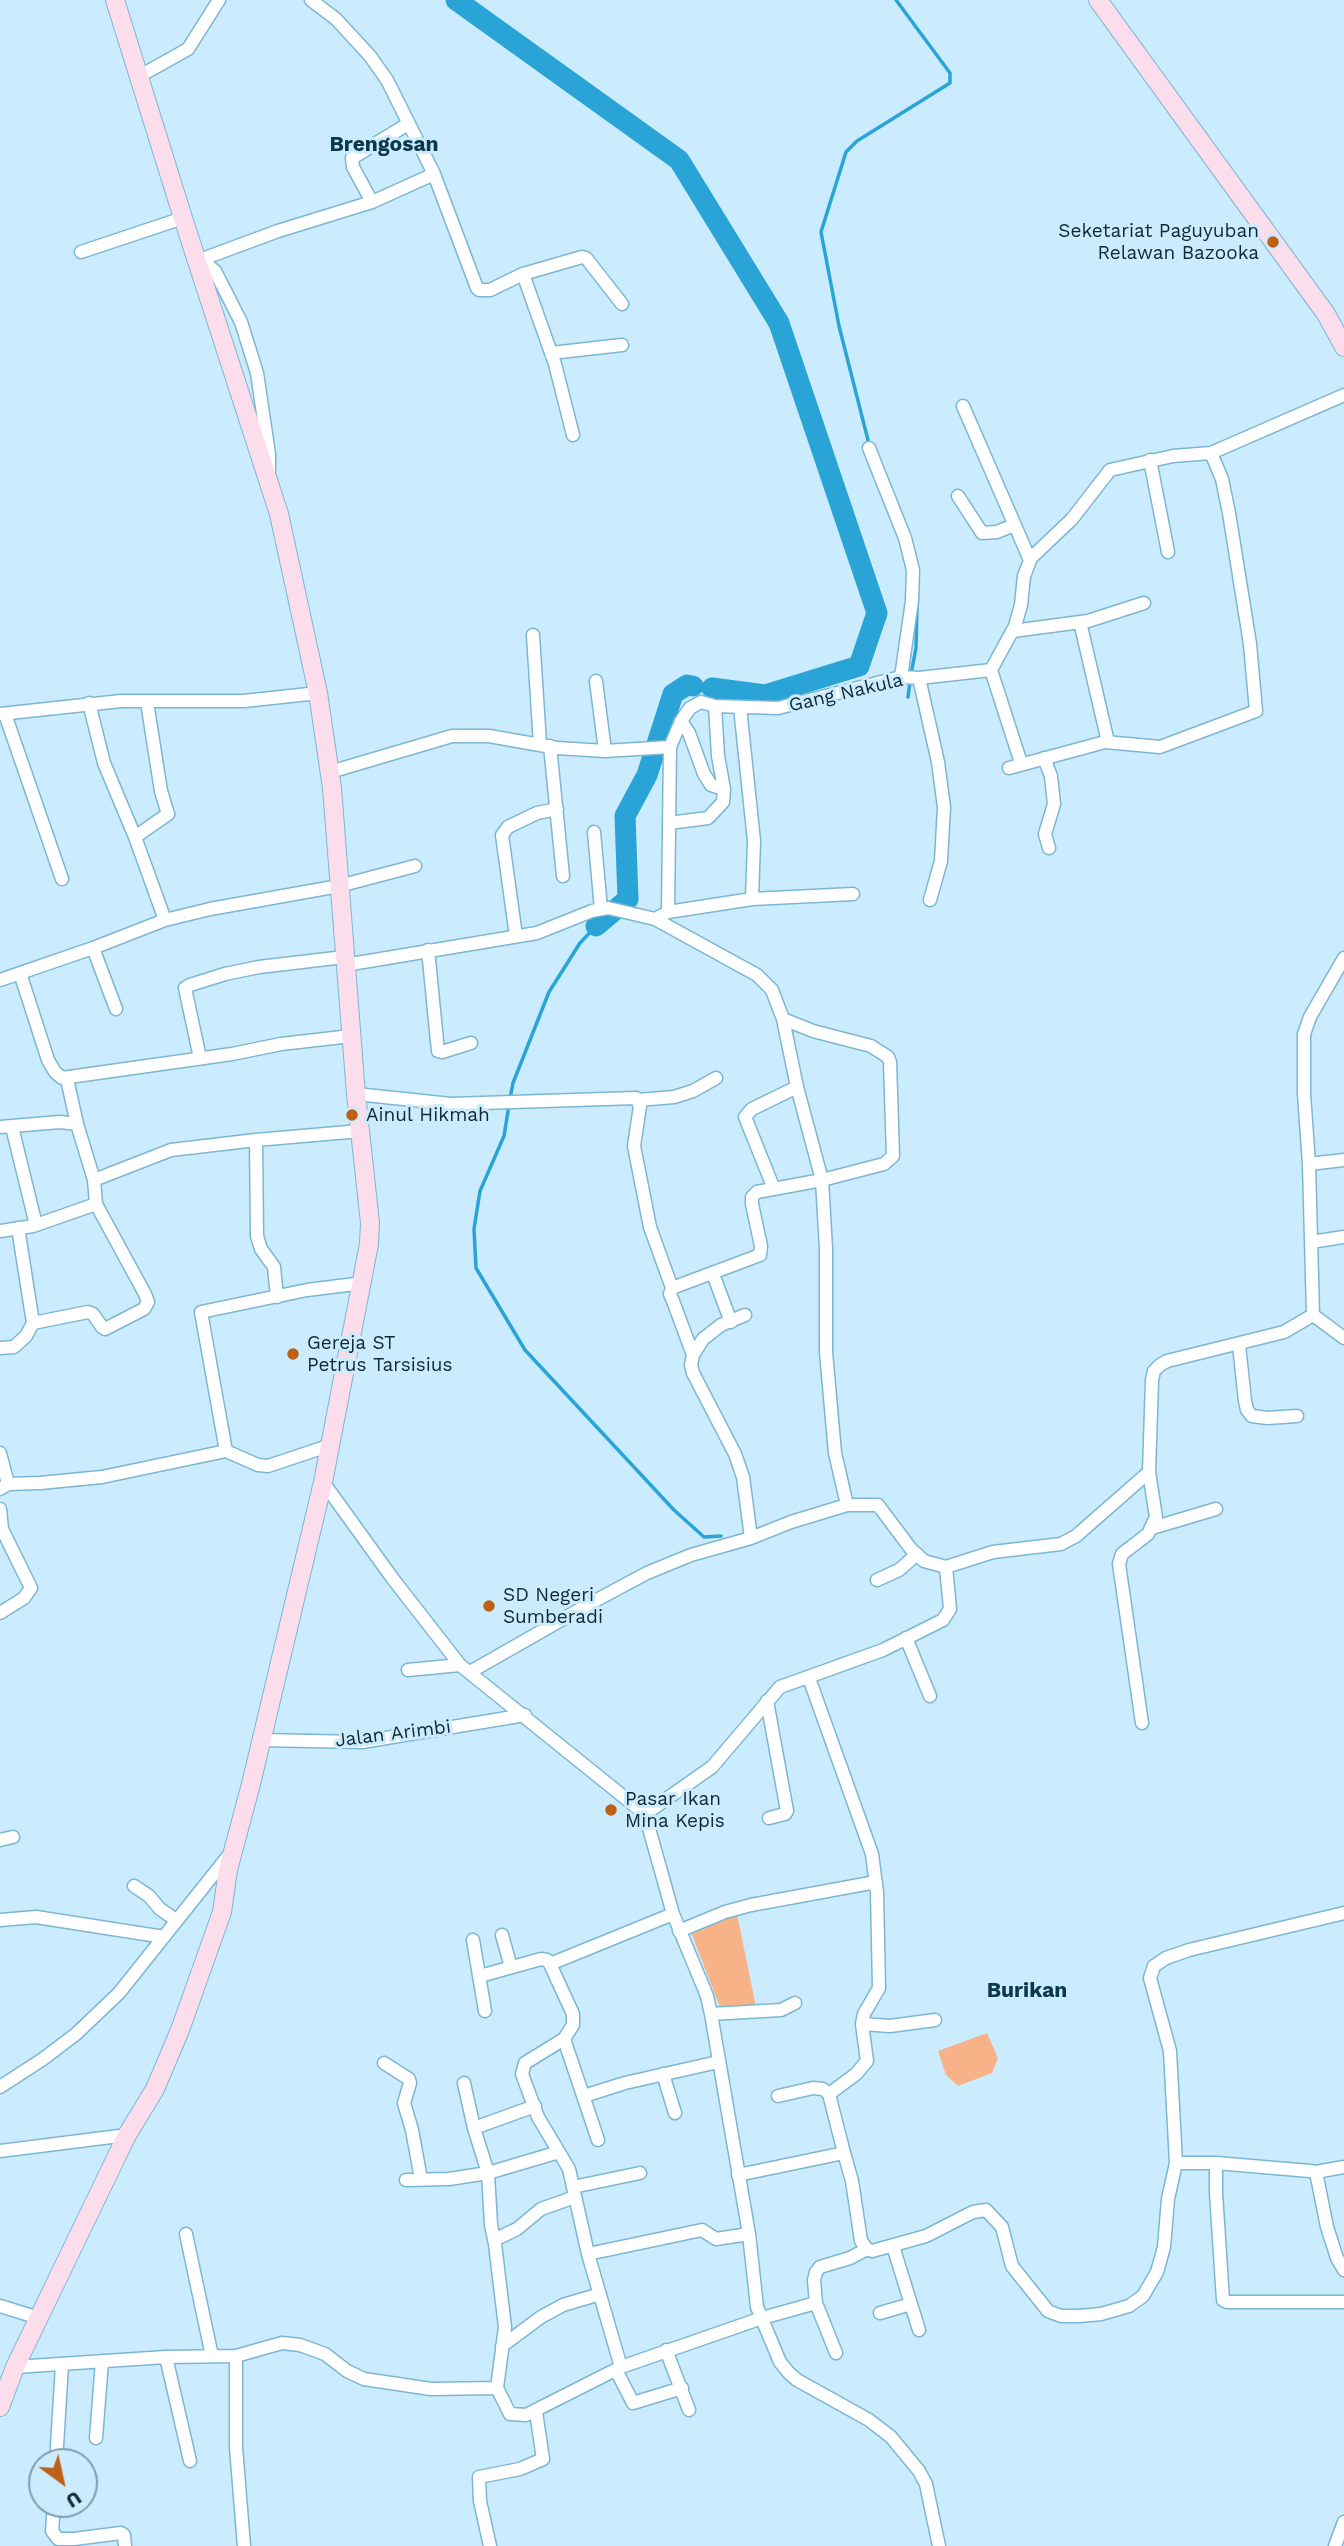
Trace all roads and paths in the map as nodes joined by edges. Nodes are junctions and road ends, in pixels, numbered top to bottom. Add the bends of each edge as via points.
1 (115, 0) edge
2 (219, 0) edge
3 (311, 0) edge
4 (1098, 0) edge
5 (138, 77) junction
6 (408, 124) junction
7 (434, 174) junction
8 (372, 202) junction
9 (183, 218) junction
10 (81, 252) dead end
11 (198, 263) junction
12 (523, 274) junction
13 (622, 304) dead end
14 (622, 345) dead end
15 (1344, 347) edge
16 (551, 353) junction
17 (1344, 395) edge
18 (963, 406) dead end
19 (573, 435) dead end
20 (869, 448) dead end
21 (1211, 453) junction
22 (1150, 460) junction
23 (958, 496) dead end
24 (1014, 525) junction
25 (1168, 552) dead end
26 (1030, 560) junction
27 (1144, 603) dead end
28 (1080, 622) junction
29 (1013, 631) junction
30 (533, 635) dead end
31 (991, 670) junction
32 (909, 678) junction
33 (596, 681) dead end
34 (318, 693) junction
35 (147, 702) junction
36 (89, 703) junction
37 (715, 706) junction
38 (740, 707) junction
39 (2, 714) edge
40 (681, 721) junction
41 (1108, 742) junction
42 (545, 745) junction
43 (662, 747) junction
44 (605, 751) junction
45 (1044, 758) junction
46 (330, 772) junction
47 (724, 789) junction
48 (556, 809) junction
49 (669, 823) junction
50 (594, 832) dead end
51 (135, 837) junction
52 (1049, 848) dead end
53 (415, 866) dead end
54 (563, 876) dead end
55 (62, 879) dead end
56 (338, 886) junction
57 (853, 894) dead end
58 (752, 899) junction
59 (930, 900) dead end
60 (601, 909) junction
61 (668, 912) junction
62 (655, 919) junction
63 (165, 920) junction
64 (516, 936) junction
65 (93, 948) junction
66 (428, 950) junction
67 (1344, 958) edge
68 (345, 961) junction
69 (20, 973) junction
70 (1340, 973) edge
71 (0, 980) edge
72 (116, 1009) dead end
73 (783, 1019) junction
74 (351, 1035) junction
75 (471, 1043) dead end
76 (200, 1058) junction
77 (716, 1078) dead end
78 (67, 1079) junction
79 (797, 1087) junction
80 (356, 1094) junction
81 (641, 1100) junction
82 (77, 1124) junction
83 (6, 1127) edge
84 (360, 1130) junction
85 (256, 1140) junction
86 (1344, 1160) edge
87 (1309, 1164) junction
88 (94, 1180) junction
89 (822, 1180) junction
90 (774, 1189) junction
91 (96, 1204) junction
92 (36, 1225) junction
93 (18, 1228) junction
94 (0, 1231) edge
95 (1344, 1237) edge
96 (1311, 1242) junction
97 (712, 1274) junction
98 (363, 1283) junction
99 (672, 1288) junction
100 (277, 1297) junction
101 (745, 1315) dead end
102 (1313, 1315) junction
103 (731, 1322) junction
104 (33, 1324) junction
105 (1344, 1338) edge
106 (1239, 1345) junction
107 (0, 1349) edge
108 (693, 1356) junction
109 (1297, 1416) dead end
110 (331, 1445) junction
111 (226, 1451) junction
112 (0, 1453) edge
113 (1149, 1472) junction
114 (323, 1482) junction
115 (4, 1486) edge
116 (847, 1505) junction
117 (0, 1509) edge
118 (1216, 1509) dead end
119 (1152, 1528) junction
120 (751, 1538) junction
121 (917, 1554) junction
122 (946, 1567) junction
123 (877, 1580) dead end
124 (0, 1613) edge
125 (906, 1638) junction
126 (465, 1669) junction
127 (408, 1670) dead end
128 (809, 1678) junction
129 (930, 1696) dead end
130 (767, 1701) junction
131 (525, 1715) junction
132 (1142, 1723) dead end
133 (260, 1740) junction
134 (645, 1814) junction
135 (769, 1818) dead end
136 (234, 1850) junction
137 (876, 1882) junction
138 (134, 1886) dead end
139 (1344, 1913) edge
140 (673, 1914) junction
141 (0, 1920) edge
142 (176, 1920) junction
143 (679, 1931) junction
144 (502, 1935) dead end
145 (164, 1937) junction
146 (473, 1940) dead end
147 (550, 1964) junction
148 (511, 1967) junction
149 (480, 1976) junction
150 (795, 2003) dead end
151 (485, 2011) dead end
152 (711, 2014) junction
153 (935, 2020) dead end
154 (862, 2024) junction
155 (564, 2039) junction
156 (718, 2062) junction
157 (384, 2063) dead end
158 (663, 2074) junction
159 (464, 2083) dead end
160 (0, 2087) edge
161 (829, 2094) junction
162 (584, 2096) junction
163 (778, 2096) dead end
164 (535, 2106) junction
165 (675, 2113) dead end
166 (474, 2128) junction
167 (127, 2135) junction
168 (598, 2140) dead end
169 (0, 2151) edge
170 (559, 2152) junction
171 (844, 2153) junction
172 (1177, 2163) junction
173 (1216, 2163) junction
174 (1344, 2167) edge
175 (1315, 2172) junction
176 (488, 2173) junction
177 (640, 2173) dead end
178 (738, 2175) junction
179 (421, 2179) junction
180 (406, 2180) dead end
181 (574, 2192) junction
182 (186, 2234) dead end
183 (749, 2234) junction
184 (494, 2240) junction
185 (893, 2246) junction
186 (867, 2249) junction
187 (588, 2254) junction
188 (1344, 2270) edge
189 (600, 2294) junction
190 (1344, 2302) edge
191 (816, 2303) junction
192 (911, 2304) junction
193 (0, 2306) edge
194 (880, 2313) dead end
195 (39, 2318) junction
196 (762, 2318) junction
197 (919, 2330) dead end
198 (502, 2346) junction
199 (666, 2350) junction
200 (836, 2353) dead end
201 (212, 2356) junction
202 (236, 2356) junction
203 (166, 2357) junction
204 (102, 2361) junction
205 (62, 2365) junction
206 (619, 2368) junction
207 (8, 2375) edge
208 (497, 2388) junction
209 (682, 2388) junction
210 (0, 2407) edge
211 (689, 2410) dead end
212 (536, 2412) junction
213 (96, 2438) dead end
214 (57, 2448) edge
215 (190, 2460) dead end
216 (53, 2518) edge
217 (1344, 2522) edge
218 (125, 2546) edge
219 (244, 2546) edge
220 (490, 2546) edge
221 (939, 2546) edge
222 (1335, 2546) edge

1 - 5 main road
2 - 5 street via 188,49
3 - 6 street via 370,56
4 - 15 main road via 1326,314
5 - 9 main road
6 - 7 street
6 - 8 street via 352,158
7 - 8 street
7 - 12 street via 477,288 490,290
8 - 11 street via 278,231
9 - 10 street
9 - 11 main road
11 - 34 main road via 282,526
12 - 13 street via 586,258
12 - 16 street
14 - 16 street
16 - 19 street
17 - 21 street
18 - 24 street
20 - 32 street via 913,570
21 - 22 street
21 - 41 street via 1229,513 1256,711 1160,747
22 - 25 street
22 - 26 street via 1110,470 1072,519
23 - 24 street via 982,533
24 - 26 street
26 - 29 street
27 - 28 street
28 - 29 street
28 - 41 street
29 - 31 street
30 - 42 street
31 - 32 street, Gang Nakula
31 - 45 street via 1015,765
32 - 38 street, Gang Nakula via 778,708
32 - 59 street via 939,762 944,807 941,861
33 - 44 street
34 - 35 street via 244,701
34 - 46 main road
35 - 36 street
35 - 51 street via 167,814
36 - 39 street
36 - 51 street via 104,763
37 - 38 street, Gang Nakula
37 - 40 street, Gang Nakula via 696,704
37 - 47 street
38 - 58 street via 754,841
39 - 55 street
40 - 43 street
40 - 47 street via 704,774 711,785
41 - 45 street
42 - 44 street
42 - 46 street via 489,736 452,736
42 - 48 street
43 - 44 street
43 - 49 street
45 - 52 street via 1054,804 1045,834
46 - 56 main road
47 - 49 street via 723,802 708,818
48 - 54 street
48 - 64 street via 537,813 508,827 502,835
49 - 61 street
50 - 60 street
51 - 63 street
53 - 56 street
56 - 63 street
56 - 68 main road
57 - 58 street
58 - 61 street
60 - 62 street
60 - 64 street
61 - 62 street
62 - 73 street via 757,975 772,990
63 - 65 street
64 - 66 street
65 - 69 street
65 - 72 street
66 - 68 street
66 - 75 street via 438,1051
67 - 70 street
68 - 74 main road
68 - 76 street via 259,967 185,988
69 - 71 street
69 - 78 street via 48,1060 59,1076
70 - 87 street via 1304,1034
73 - 79 street
73 - 89 street via 871,1046 890,1062 893,1156 884,1164
74 - 76 street
74 - 80 main road
76 - 78 street
77 - 81 street via 693,1090
78 - 82 street
79 - 89 street
79 - 90 street via 752,1109 746,1117
80 - 81 street via 451,1104
80 - 84 main road
81 - 99 street via 634,1146 650,1227
82 - 83 street
82 - 88 street
83 - 92 street
84 - 85 street
84 - 98 main road via 370,1223
85 - 88 street via 171,1150
85 - 100 street via 257,1236 274,1267
86 - 87 street
87 - 96 street
88 - 91 street
89 - 90 street
89 - 116 street via 826,1352 835,1453
90 - 97 street via 757,1192 751,1201 760,1255
91 - 92 street
91 - 104 street via 145,1294 144,1310 105,1329 88,1312
92 - 93 street
93 - 94 street
93 - 104 street
95 - 96 street
96 - 102 street
97 - 99 street
97 - 103 street
98 - 100 street
98 - 110 main road
99 - 108 street via 670,1294
100 - 111 street via 201,1312
101 - 103 street
102 - 105 street
102 - 106 street via 1284,1332
103 - 108 street via 703,1339
104 - 107 street via 14,1347
106 - 109 street via 1247,1410 1257,1418
106 - 113 street via 1167,1361 1154,1371
108 - 120 street via 693,1373 743,1477
110 - 111 street via 263,1466
110 - 114 main road
111 - 115 street via 102,1477
112 - 115 street
113 - 119 street via 1156,1517
113 - 122 street via 1069,1541 993,1552
114 - 126 street
114 - 133 main road
116 - 120 street
116 - 121 street via 878,1505
117 - 124 street via 2,1529 31,1588
118 - 119 street
119 - 132 street via 1122,1554 1119,1564
120 - 126 street via 648,1573
121 - 122 street via 924,1561
121 - 123 street via 899,1570
122 - 125 street via 950,1609 943,1620
125 - 128 street
125 - 129 street
126 - 127 street
126 - 131 street
128 - 130 street via 780,1687
128 - 137 street via 873,1854
130 - 134 street via 712,1767
130 - 135 street via 787,1811
131 - 133 street, Jalan Arimbi via 362,1742
131 - 134 street
133 - 136 main road
134 - 140 street
136 - 142 street
136 - 167 main road via 222,1912 180,2030 155,2089
137 - 143 street via 751,1905
137 - 154 street via 879,1988
138 - 142 street
139 - 172 street via 1189,1950 1154,1966 1150,1978 1170,2051
140 - 143 street
140 - 147 street
141 - 145 street via 36,1917
142 - 145 street
143 - 152 street
144 - 148 street
145 - 160 street via 119,1993 76,2034
146 - 149 street
147 - 148 street via 541,1959
147 - 155 street via 573,2014 573,2025
148 - 149 street
149 - 151 street
150 - 152 street via 781,2010
152 - 156 street
153 - 154 street via 905,2026
154 - 161 street via 867,2061
155 - 162 street
155 - 164 street via 522,2068
156 - 158 street
156 - 178 street
157 - 179 street via 409,2079 404,2103
158 - 162 street
158 - 165 street
159 - 166 street
161 - 163 street via 813,2088
161 - 171 street
162 - 168 street
164 - 166 street
164 - 170 street
166 - 176 street
167 - 169 street
167 - 195 main road
170 - 176 street
170 - 181 street
171 - 178 street
171 - 186 street
172 - 173 street
172 - 185 street via 1157,2272 1143,2296 1129,2306 1101,2314 1061,2316 1048,2311 1012,2266 1002,2227 986,2210
173 - 175 street
173 - 190 street via 1223,2300
174 - 175 street
175 - 188 street via 1327,2227
176 - 179 street
176 - 184 street
177 - 181 street
178 - 183 street
179 - 180 street
181 - 184 street
181 - 187 street
182 - 201 street
183 - 187 street via 716,2239 702,2230
183 - 196 street
184 - 198 street via 505,2327
185 - 186 street
185 - 192 street
186 - 191 street via 820,2267 814,2280
187 - 189 street
189 - 198 street via 563,2305
189 - 206 street
191 - 196 street
191 - 200 street
192 - 194 street
192 - 197 street
193 - 195 street
195 - 207 main road
196 - 199 street
196 - 221 street via 789,2373 869,2420 891,2437 919,2471
198 - 208 street
199 - 206 street
199 - 209 street
201 - 202 street
201 - 203 street
202 - 208 street via 282,2343 300,2345 325,2354 364,2379 431,2389
202 - 219 street via 236,2447
203 - 204 street
203 - 215 street
204 - 205 street
204 - 213 street
205 - 207 street
205 - 214 street
206 - 209 street via 633,2403
206 - 212 street
207 - 210 main road
208 - 212 street via 510,2414
209 - 211 street
212 - 220 street via 544,2459 479,2477
216 - 218 street via 52,2531 58,2539 121,2533
217 - 222 street

